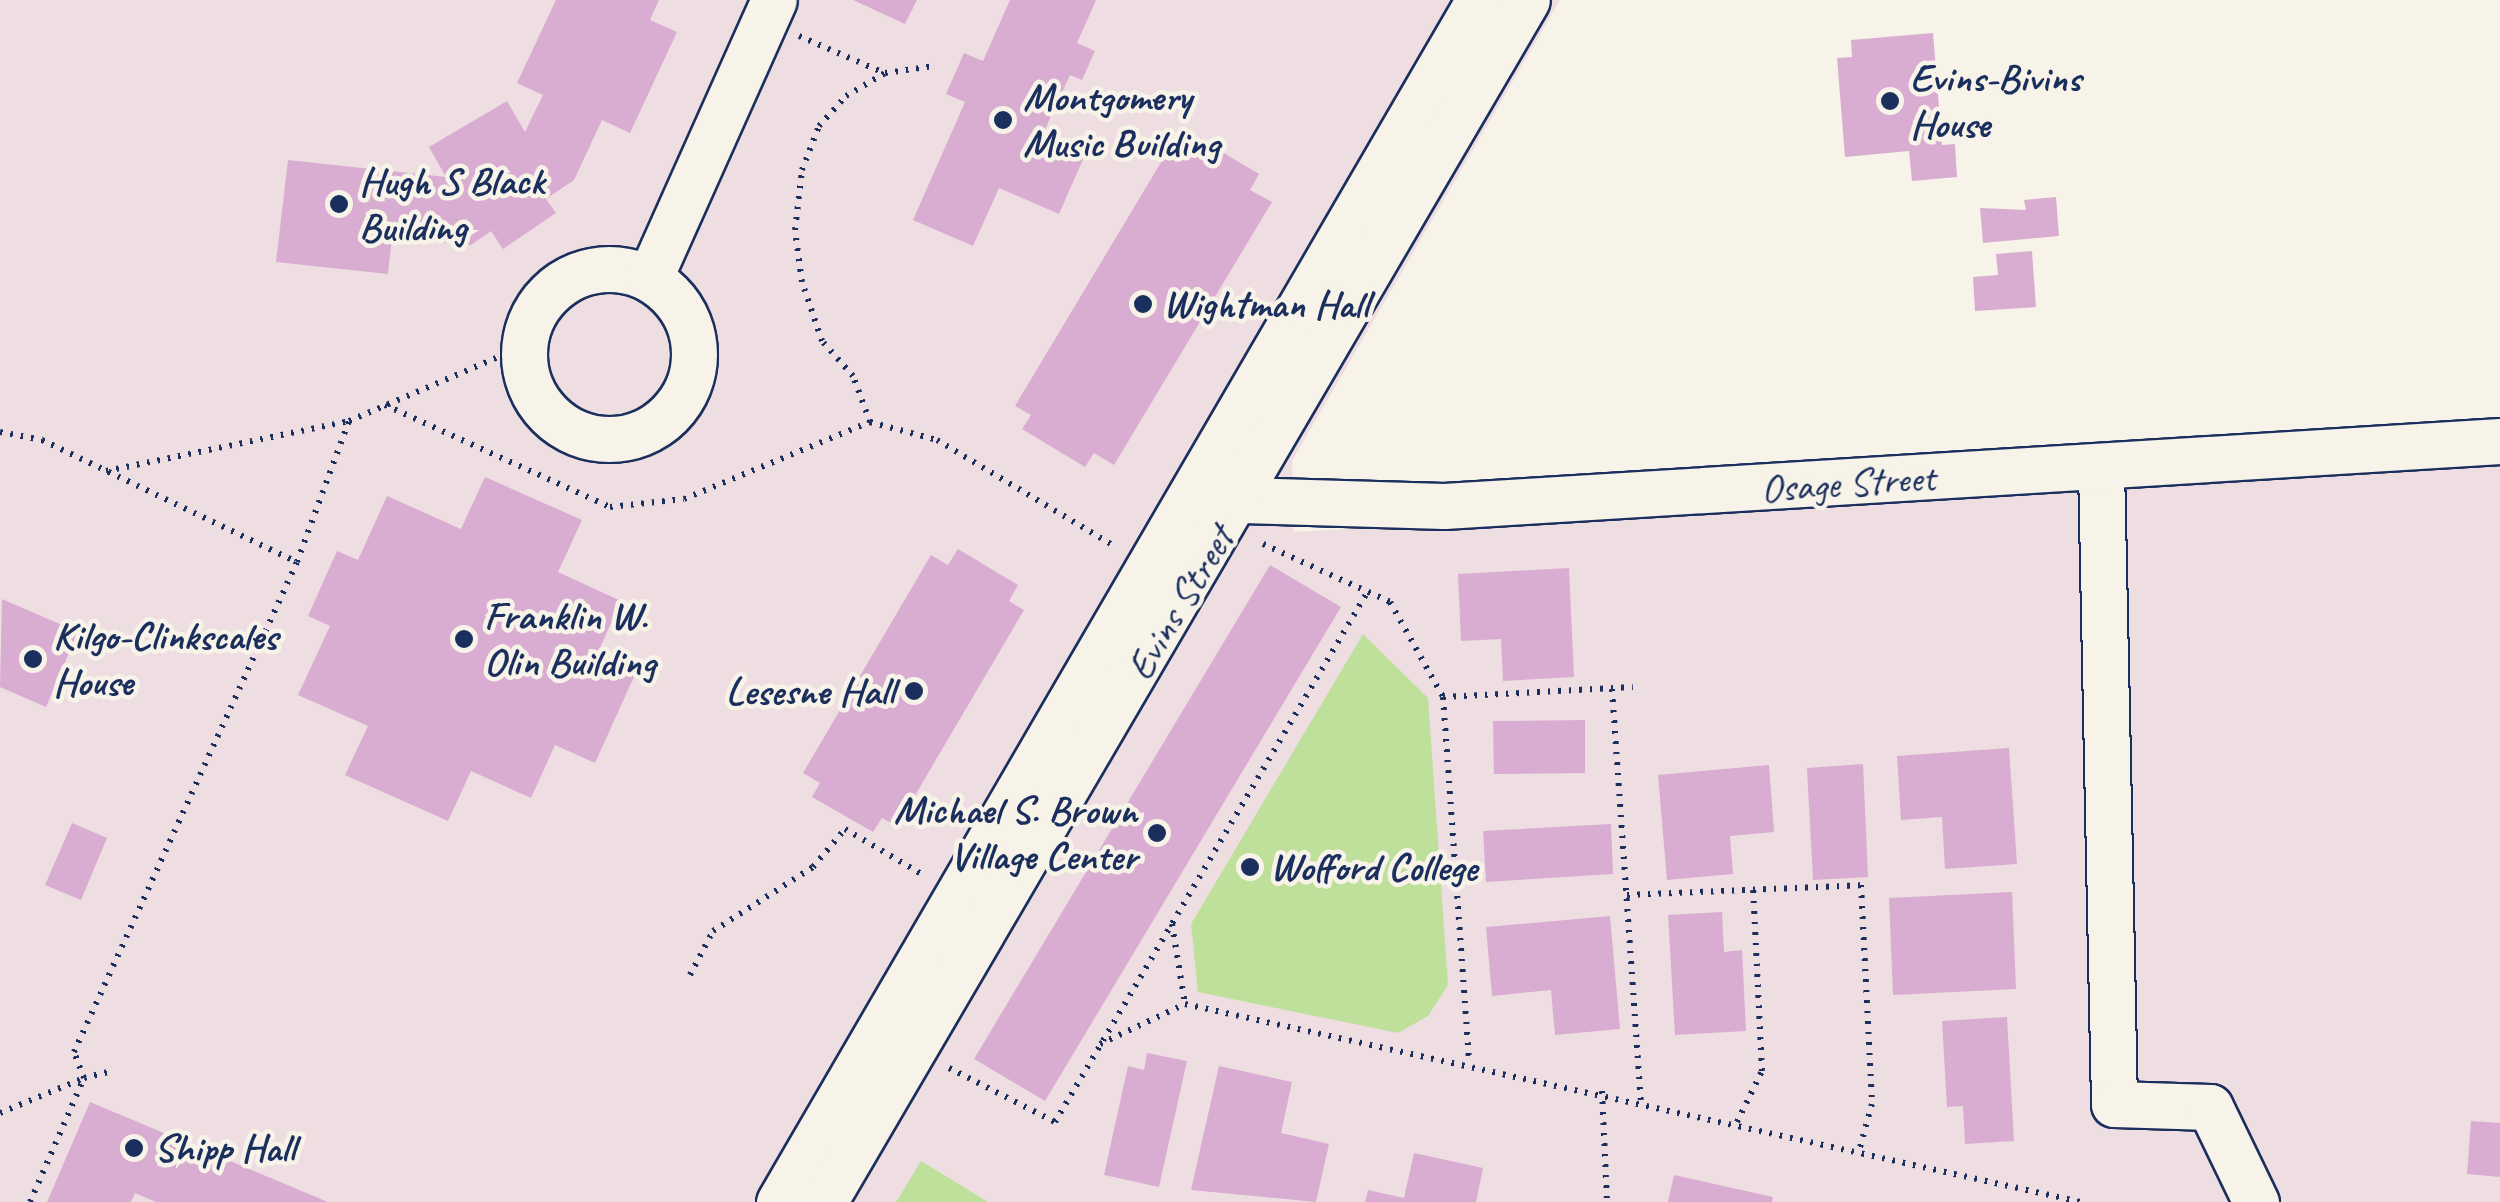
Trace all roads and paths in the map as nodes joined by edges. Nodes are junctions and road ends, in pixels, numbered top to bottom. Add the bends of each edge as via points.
1 (1480, 0) edge
2 (1527, 0) edge
3 (769, 10) edge
4 (934, 66) dead end
5 (885, 73) junction
6 (650, 278) junction
7 (524, 346) junction
8 (385, 405) junction
9 (349, 421) junction
10 (870, 422) junction
11 (0, 432) edge
12 (2500, 441) edge
13 (2101, 467) junction
14 (106, 471) junction
15 (1198, 483) junction
16 (1233, 514) junction
17 (1129, 556) dead end
18 (296, 562) junction
19 (1368, 591) junction
20 (1612, 688) junction
21 (1632, 688) dead end
22 (1443, 698) junction
23 (942, 886) dead end
24 (1753, 890) junction
25 (1627, 896) junction
26 (1172, 923) junction
27 (690, 974) dead end
28 (1185, 1004) junction
29 (1100, 1044) junction
30 (1468, 1060) junction
31 (944, 1065) dead end
32 (112, 1071) dead end
33 (84, 1078) junction
34 (1602, 1091) junction
35 (1641, 1100) junction
36 (0, 1112) edge
37 (1737, 1122) junction
38 (1859, 1150) junction
39 (30, 1202) edge
40 (780, 1202) edge
41 (824, 1202) edge
42 (1607, 1202) edge
43 (2081, 1202) edge
44 (2256, 1202) edge

1 - 15 street, Evins Street
2 - 16 street, Evins Street
3 - 5 path
3 - 6 street
4 - 5 path
5 - 10 path via 819,126 795,230 822,341 853,376
6 - 7 street via 618,268 554,288
6 - 7 street via 683,313 694,361 686,393 635,436 569,430 527,380
7 - 8 path
8 - 9 path
8 - 10 path via 610,507 684,499
9 - 14 path
9 - 18 path
10 - 17 path via 937,440
11 - 14 path via 42,440
12 - 13 street, Osage Street
13 - 16 street, Osage Street
13 - 44 street via 2114,1104 2210,1107
14 - 18 path
15 - 16 street, Osage Street
15 - 40 street, Evins Street
16 - 19 path
16 - 41 street, Evins Street
18 - 33 path via 74,1052
19 - 22 path via 1390,602
19 - 26 path
20 - 21 path
20 - 22 path
20 - 25 path
22 - 30 path
23 - 27 path via 845,829 813,867 713,931
24 - 25 path
24 - 37 path via 1762,1071
24 - 38 path via 1861,884 1872,1104
25 - 35 path
26 - 28 path
26 - 29 path
28 - 29 path
28 - 30 path
29 - 31 path via 1055,1122
30 - 34 path
32 - 33 path
33 - 36 path
33 - 39 path
34 - 35 path
34 - 42 path
35 - 37 path
37 - 38 path
38 - 43 path

